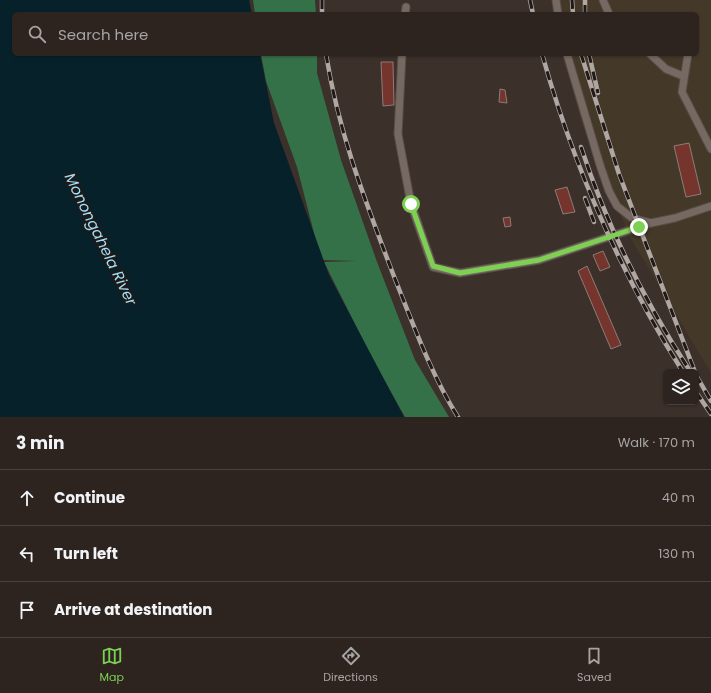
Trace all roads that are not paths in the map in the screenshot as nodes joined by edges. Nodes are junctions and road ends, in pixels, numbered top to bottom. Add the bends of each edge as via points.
1 (556, 0) edge
2 (603, 0) edge
3 (558, 12) edge
4 (608, 12) edge
5 (402, 56) edge
6 (568, 56) edge
7 (652, 56) edge
8 (688, 56) edge
9 (683, 76) junction
10 (711, 149) edge
11 (711, 206) edge
12 (651, 222) junction

1 - 3 lane
2 - 4 lane
5 - 12 lane via 398,134 411,204 433,266 460,273 539,260
6 - 12 lane via 600,165 613,199 620,209 632,218
7 - 9 lane via 666,69
8 - 9 lane
9 - 10 lane via 682,92
11 - 12 lane via 661,222

